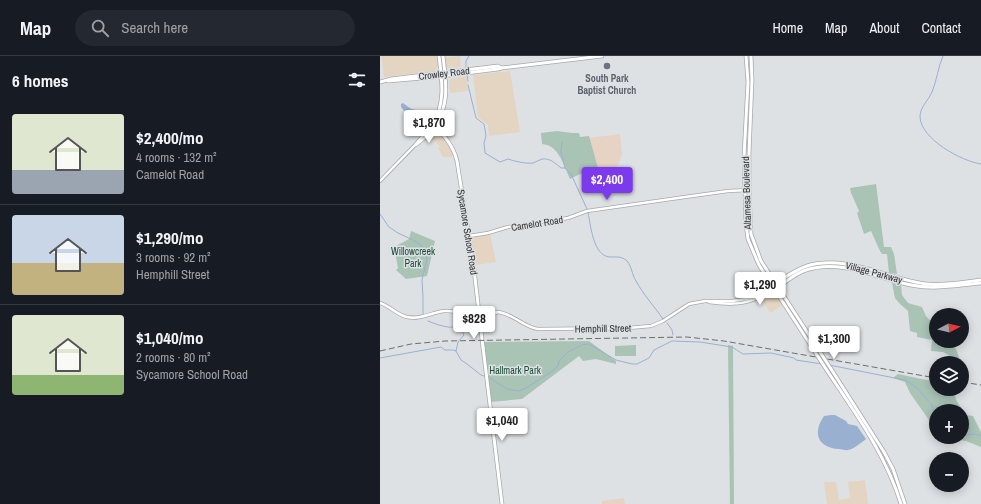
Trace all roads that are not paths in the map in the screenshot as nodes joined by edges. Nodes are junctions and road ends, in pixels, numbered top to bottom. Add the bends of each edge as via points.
1 (439, 56) edge
2 (443, 56) edge
3 (602, 56) edge
4 (746, 56) edge
5 (751, 56) edge
6 (442, 67) junction
7 (750, 72) junction
8 (452, 73) junction
9 (443, 74) junction
10 (434, 75) junction
11 (409, 77) junction
12 (388, 80) junction
13 (396, 81) junction
14 (380, 82) edge
15 (444, 84) junction
16 (442, 98) junction
17 (444, 105) junction
18 (440, 108) junction
19 (433, 127) junction
20 (745, 128) junction
21 (750, 128) junction
22 (380, 181) edge
23 (747, 190) junction
24 (469, 236) junction
25 (809, 267) junction
26 (768, 280) junction
27 (981, 280) edge
28 (784, 283) junction
29 (981, 283) edge
30 (777, 285) junction
31 (773, 288) junction
32 (768, 291) junction
33 (782, 293) junction
34 (778, 294) junction
35 (380, 303) edge
36 (792, 312) junction
37 (479, 315) junction
38 (502, 504) edge
39 (901, 504) edge
40 (905, 504) edge

1 - 6 main road
2 - 6 main road
3 - 8 main road, Crowley Road
4 - 7 main road, Altamesa Boulevard
5 - 7 main road, Altamesa Boulevard
6 - 8 main road
6 - 9 main road
6 - 10 main road
7 - 20 main road, Altamesa Boulevard
7 - 21 main road, Altamesa Boulevard
8 - 9 main road, Crowley Road
8 - 15 main road
9 - 10 main road, Crowley Road
9 - 15 main road
10 - 11 main road, Crowley Road
10 - 13 main road, Crowley Road
10 - 15 main road
11 - 12 main road, Crowley Road
11 - 13 main road
12 - 13 main road, Crowley Road
12 - 14 main road, Crowley Road
15 - 16 main road
15 - 17 main road
16 - 17 main road
16 - 18 main road
17 - 18 main road
17 - 19 main road
18 - 19 main road
19 - 22 street
19 - 24 main road, Sycamore School Road via 450,143 457,161
20 - 21 main road
20 - 23 main road, Altamesa Boulevard
21 - 23 main road, Altamesa Boulevard
23 - 24 street, Camelot Road via 587,211 568,218
23 - 26 main road, Altamesa Boulevard via 748,239
23 - 30 main road, Altamesa Boulevard via 753,240 761,261
24 - 37 main road, Sycamore School Road
25 - 27 main road, Village Parkway via 838,263 931,285
25 - 28 main road, Village Parkway
25 - 29 main road, Village Parkway via 843,267 928,288
25 - 30 main road, Village Parkway via 798,270
26 - 31 main road, Altamesa Boulevard
26 - 32 main road
28 - 30 main road, Village Parkway
28 - 33 main road via 781,287
30 - 31 main road, Village Parkway
30 - 33 main road, Altamesa Boulevard
31 - 32 street, Hemphill Street
31 - 34 main road, Altamesa Boulevard
32 - 34 main road
32 - 37 street, Hemphill Street via 746,300 689,304 663,321 643,328 538,329 500,312
33 - 36 main road, Altamesa Boulevard
34 - 36 main road, Altamesa Boulevard
35 - 37 street, Hemphill Street via 400,315 412,318 452,311 468,317
36 - 39 main road, Altamesa Boulevard, bridge via 878,450 889,470
36 - 40 main road, Altamesa Boulevard, bridge via 884,452
37 - 38 main road, Sycamore School Road

